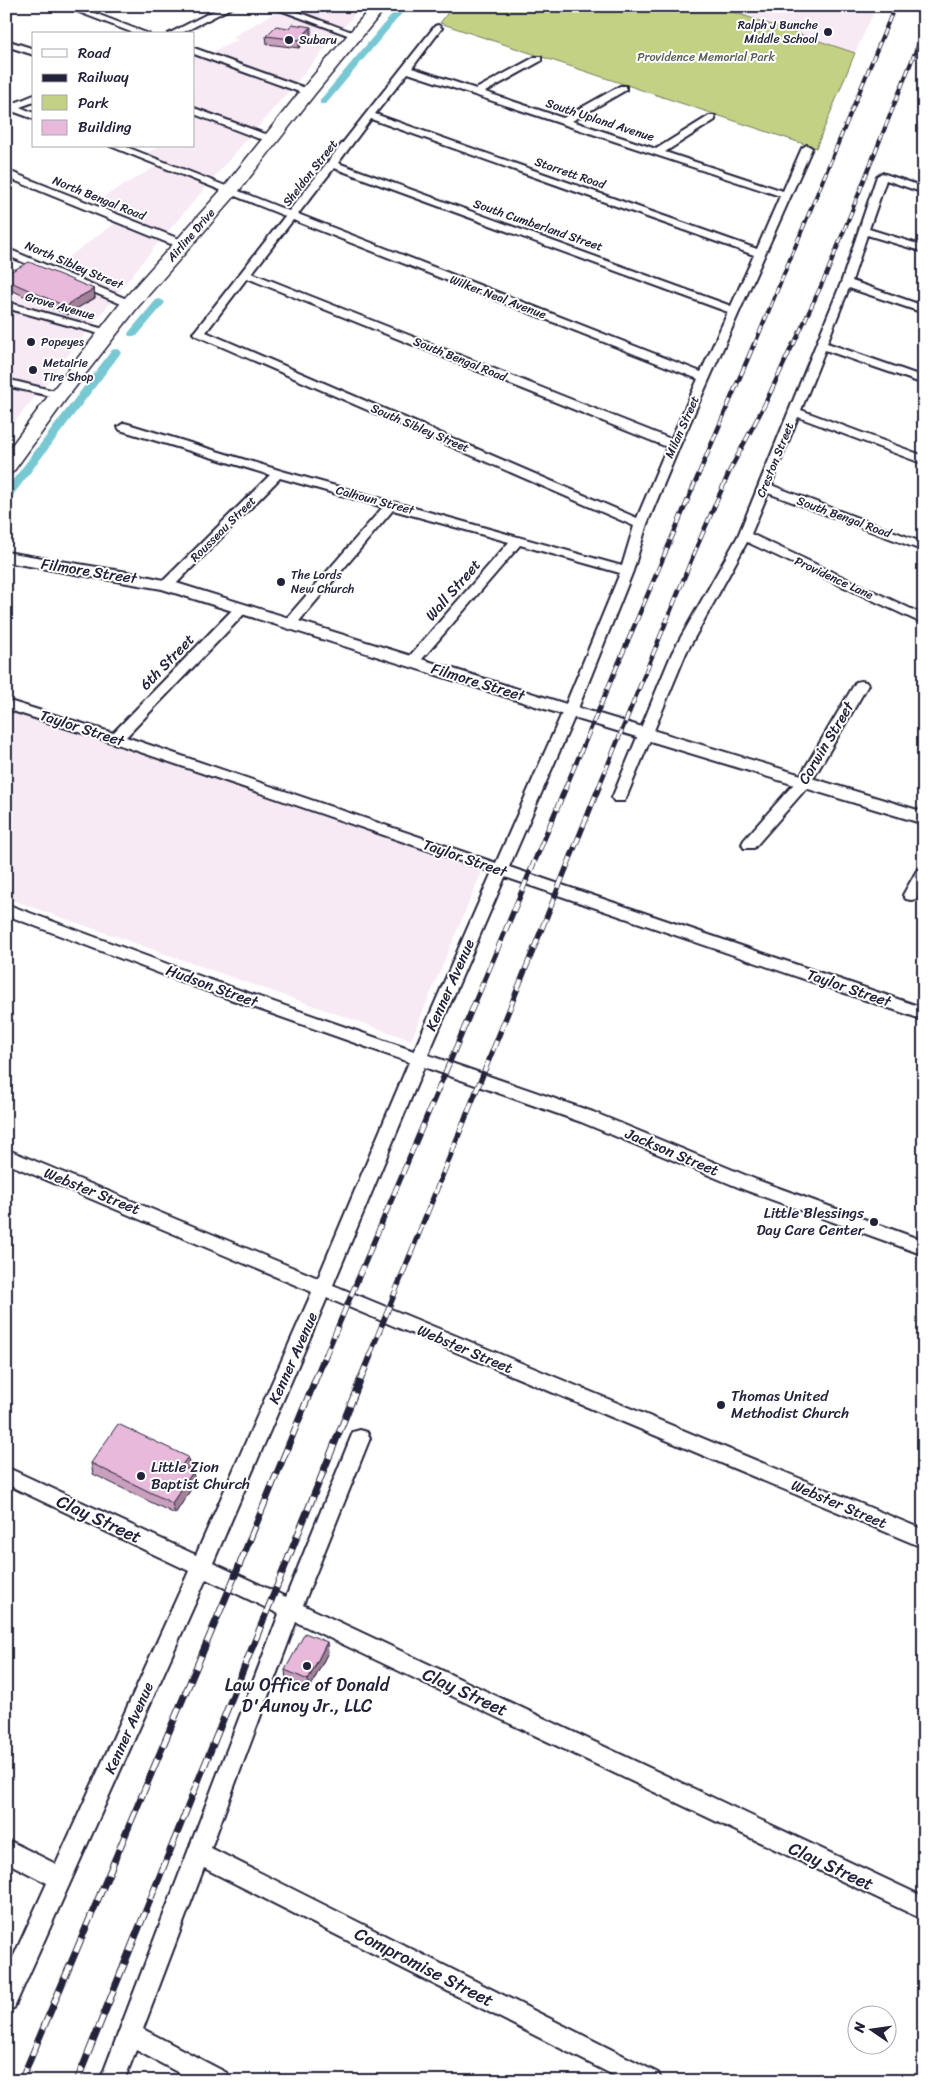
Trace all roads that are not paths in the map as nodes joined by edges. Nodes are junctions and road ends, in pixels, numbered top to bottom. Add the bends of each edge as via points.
1 (67, 6) edge
2 (206, 6) edge
3 (231, 6) edge
4 (273, 6) edge
5 (370, 6) edge
6 (380, 6) edge
7 (220, 11) junction
8 (438, 28) dead end
9 (139, 32) edge
10 (176, 32) edge
11 (352, 33) junction
12 (6, 42) edge
13 (32, 51) edge
14 (195, 51) edge
15 (538, 59) dead end
16 (406, 69) junction
17 (623, 88) dead end
18 (304, 90) junction
19 (478, 92) junction
20 (32, 99) edge
21 (8, 108) edge
22 (195, 111) edge
23 (32, 115) edge
24 (371, 116) junction
25 (712, 118) dead end
26 (565, 121) junction
27 (267, 137) junction
28 (120, 148) edge
29 (807, 148) dead end
30 (657, 152) junction
31 (332, 164) junction
32 (6, 174) edge
33 (882, 176) joint
34 (223, 189) junction
35 (924, 190) edge
36 (786, 195) junction
37 (292, 216) junction
38 (864, 231) junction
39 (177, 243) junction
40 (924, 249) edge
41 (6, 251) edge
42 (761, 254) junction
43 (246, 274) junction
44 (846, 283) junction
45 (125, 302) junction
46 (6, 305) edge
47 (924, 310) edge
48 (735, 311) junction
49 (102, 332) junction
50 (199, 333) joint
51 (820, 346) junction
52 (704, 377) junction
53 (924, 381) edge
54 (6, 382) edge
55 (54, 394) junction
56 (794, 412) junction
57 (124, 427) dead end
58 (674, 445) junction
59 (6, 450) edge
60 (924, 460) edge
61 (6, 468) edge
62 (278, 474) junction
63 (764, 487) junction
64 (392, 505) junction
65 (641, 524) junction
66 (744, 536) junction
67 (518, 540) junction
68 (924, 547) edge
69 (6, 558) edge
70 (28, 562) junction
71 (6, 564) edge
72 (627, 571) junction
73 (167, 585) junction
74 (924, 605) edge
75 (242, 608) junction
76 (918, 617) edge
77 (290, 623) junction
78 (412, 662) junction
79 (861, 685) dead end
80 (6, 704) edge
81 (570, 711) junction
82 (645, 734) junction
83 (116, 739) junction
84 (805, 781) junction
85 (618, 798) dead end
86 (924, 818) edge
87 (750, 844) dead end
88 (501, 869) junction
89 (924, 872) edge
90 (911, 895) dead end
91 (6, 910) edge
92 (924, 1014) edge
93 (419, 1058) junction
94 (6, 1156) edge
95 (924, 1248) edge
96 (324, 1287) junction
97 (360, 1438) dead end
98 (6, 1475) edge
99 (924, 1539) edge
100 (201, 1567) junction
101 (291, 1610) junction
102 (6, 1850) edge
103 (199, 1854) junction
104 (62, 1879) junction
105 (924, 1909) edge
106 (6, 2000) edge
107 (131, 2035) junction
108 (112, 2081) edge
109 (219, 2081) edge
110 (650, 2081) edge

1 - 9 street
2 - 7 street
3 - 7 street
4 - 11 street
5 - 11 highway, Airline Drive
6 - 11 highway, Airline Drive
7 - 10 street
8 - 16 street, Sheldon Street
11 - 18 highway, Airline Drive
12 - 13 street
14 - 18 street
15 - 19 street
16 - 19 street, South Upland Avenue
16 - 24 street, Sheldon Street
17 - 26 street
18 - 27 highway, Airline Drive
19 - 26 street, South Upland Avenue
20 - 21 street
21 - 23 street
22 - 27 street
24 - 31 street, Sheldon Street
24 - 42 street, Starrett Road
25 - 30 street
26 - 30 street, South Upland Avenue
27 - 34 highway, Airline Drive
28 - 34 street, Wilker Neal Avenue
29 - 36 street, Milan Street
30 - 36 street, South Upland Avenue
31 - 37 street, Sheldon Street
31 - 48 street, South Cumberland Street
32 - 39 street, North Bengal Road
33 - 35 street
33 - 38 street, Creston Street
34 - 37 street, Wilker Neal Avenue
34 - 39 highway, Airline Drive
36 - 42 street, Milan Street
37 - 43 street, Sheldon Street
37 - 52 street, Wilker Neal Avenue
38 - 40 street
38 - 44 street, Creston Street
39 - 45 highway, Airline Drive
41 - 45 street, North Sibley Street
42 - 48 street, Milan Street
43 - 50 street, Sheldon Street
43 - 58 street, South Bengal Road
44 - 47 street
44 - 51 street, Creston Street
45 - 49 highway, Airline Drive
46 - 49 street, Grove Avenue
48 - 52 street, Milan Street
49 - 55 highway, Airline Drive
50 - 65 street, South Sibley Street
51 - 53 street
51 - 56 street, Creston Street
52 - 58 street, Milan Street
54 - 55 street
55 - 59 highway, Airline Drive
55 - 61 highway, Airline Drive
56 - 60 street
56 - 63 street, Creston Street
57 - 62 street, Calhoun Street
58 - 65 street, Milan Street
62 - 64 street, Calhoun Street
62 - 73 street, Rousseau Street
63 - 66 street, Creston Street
63 - 68 street, South Bengal Road
64 - 67 street, Calhoun Street
64 - 77 street
65 - 72 street, Milan Street
66 - 76 street, Providence Lane
66 - 82 street, Creston Street via 679,653
67 - 72 street, Calhoun Street
67 - 78 street, Wall Street
69 - 70 street, Filmore Street
70 - 71 street, Filmore Street
70 - 73 street, Filmore Street via 106,572
72 - 81 street, Milan Street
73 - 75 street, Filmore Street
74 - 76 street
75 - 77 street, Filmore Street
75 - 83 street, 6th Street
77 - 78 street, Filmore Street
78 - 81 street, Filmore Street
79 - 84 street, Corwin Street
80 - 83 street, Taylor Street
81 - 82 street, Filmore Street
81 - 88 street, Kenner Avenue
82 - 84 street, Filmore Street
82 - 85 street, Creston Street
83 - 88 street, Taylor Street
84 - 86 street, Filmore Street
84 - 87 street, Corwin Street
88 - 92 street, Taylor Street
88 - 93 street, Kenner Avenue
89 - 90 street
91 - 93 street, Hudson Street via 199,982
93 - 95 street, Jackson Street via 587,1117 751,1185
93 - 96 street, Kenner Avenue
94 - 96 street, Webster Street
96 - 99 street, Webster Street via 386,1316
96 - 100 street, Kenner Avenue
97 - 101 street
98 - 100 street, Clay Street
100 - 101 street, Clay Street
100 - 104 street, Kenner Avenue
101 - 103 street
101 - 105 street, Clay Street
102 - 104 street
103 - 107 street
103 - 110 street, Compromise Street
104 - 106 street, Kenner Avenue
107 - 108 street
107 - 109 street

